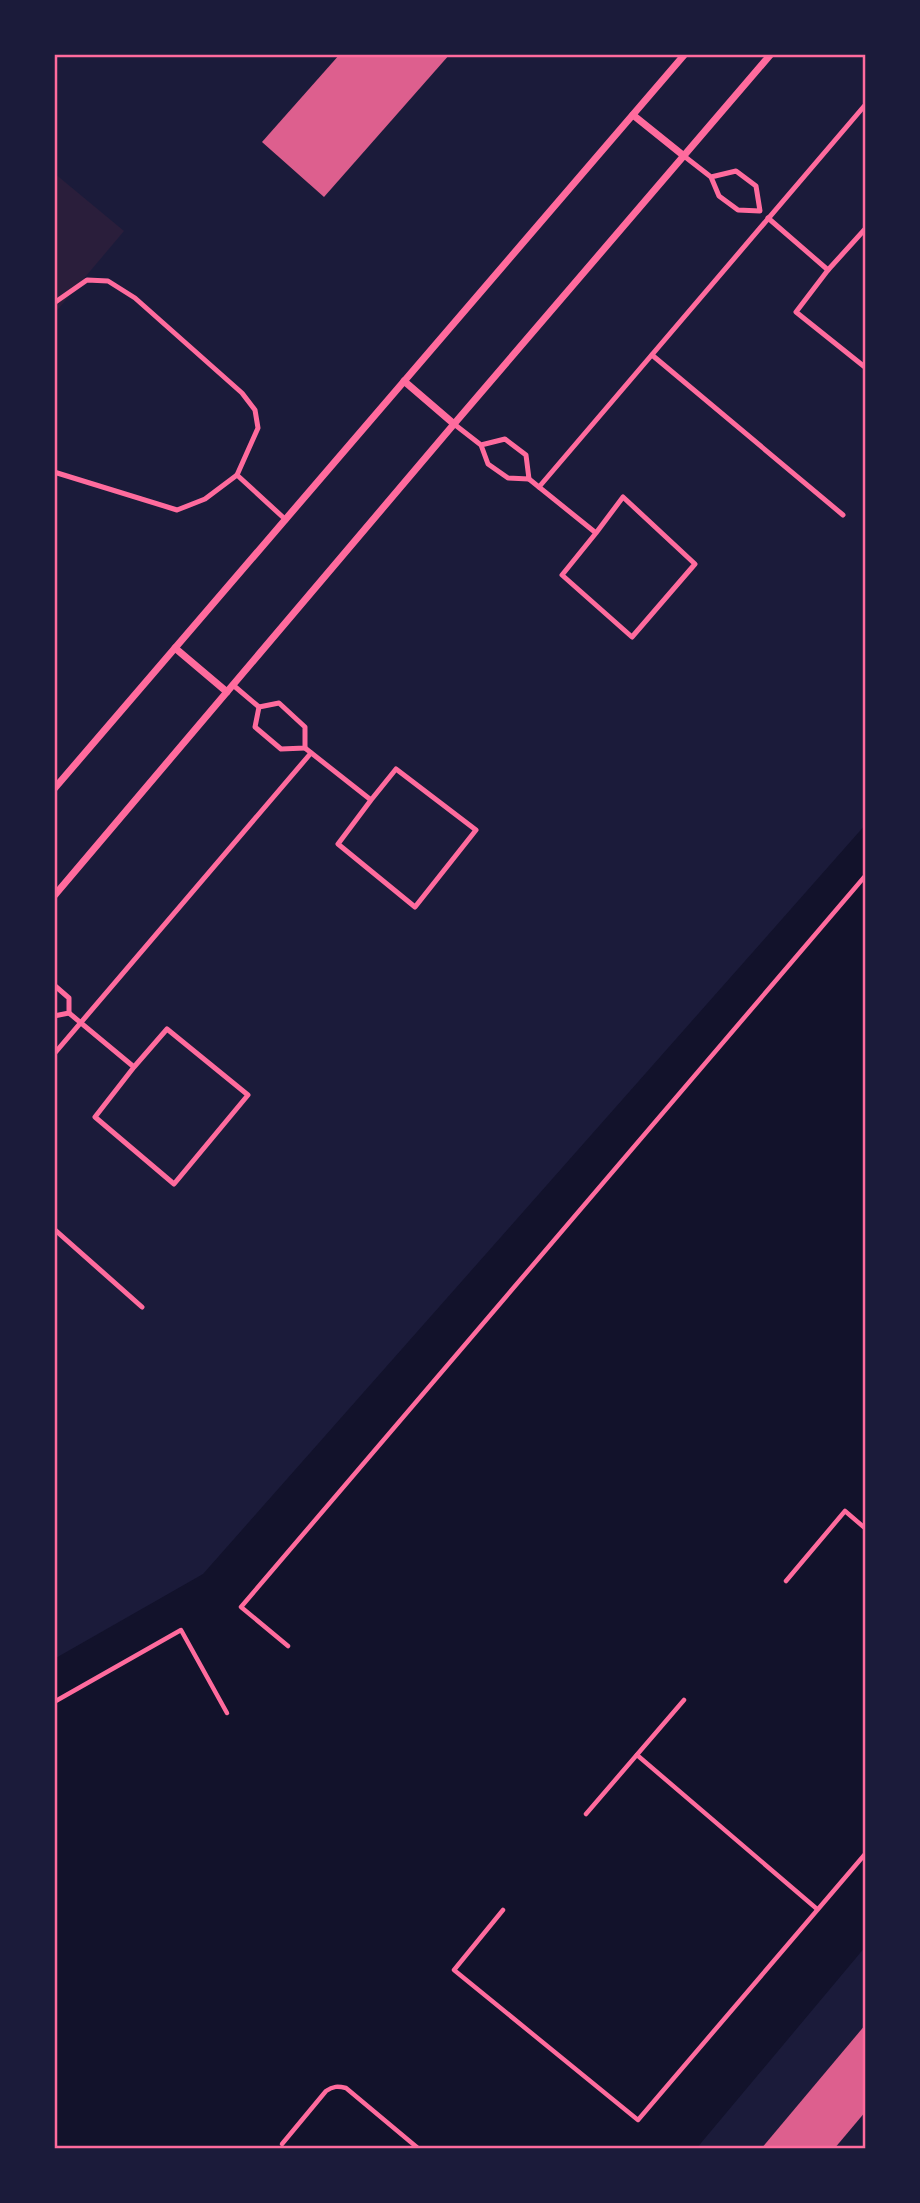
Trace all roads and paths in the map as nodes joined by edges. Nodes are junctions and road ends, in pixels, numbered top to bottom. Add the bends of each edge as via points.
1 (685, 54) edge
2 (771, 54) edge
3 (866, 104) edge
4 (633, 115) junction
5 (684, 156) junction
6 (711, 177) junction
7 (760, 211) junction
8 (768, 218) junction
9 (866, 228) edge
10 (828, 270) junction
11 (54, 303) edge
12 (652, 355) junction
13 (866, 368) edge
14 (404, 382) junction
15 (454, 424) junction
16 (481, 445) junction
17 (54, 472) edge
18 (237, 475) junction
19 (530, 479) junction
20 (539, 488) junction
21 (843, 515) dead end
22 (286, 520) junction
23 (596, 533) junction
24 (175, 648) junction
25 (233, 685) junction
26 (227, 692) junction
27 (259, 707) junction
28 (305, 748) junction
29 (311, 753) junction
30 (54, 789) edge
31 (371, 800) junction
32 (866, 875) edge
33 (54, 896) edge
34 (54, 985) edge
35 (69, 1013) junction
36 (54, 1016) edge
37 (82, 1023) junction
38 (54, 1054) edge
39 (134, 1067) junction
40 (54, 1229) edge
41 (142, 1307) dead end
42 (866, 1529) edge
43 (786, 1580) dead end
44 (288, 1646) dead end
45 (684, 1700) dead end
46 (54, 1702) edge
47 (227, 1713) dead end
48 (636, 1755) junction
49 (586, 1814) dead end
50 (866, 1853) edge
51 (817, 1909) junction
52 (503, 1910) dead end
53 (282, 2144) dead end
54 (419, 2149) edge

1 - 4 street
2 - 5 street
3 - 8 lane
4 - 5 street
4 - 14 street
5 - 6 lane
5 - 15 street
6 - 7 lane via 719,196 738,210
6 - 7 lane via 736,171 756,186
7 - 8 lane
8 - 10 lane
8 - 12 lane
9 - 10 lane
10 - 13 lane via 796,312
11 - 18 lane via 87,280 108,281 135,298 242,393 255,410 258,428
12 - 20 lane
12 - 21 lane
14 - 15 street
14 - 22 street
15 - 16 lane
15 - 25 street
16 - 19 lane via 488,464 508,478
16 - 19 lane via 505,439 526,455
17 - 18 lane via 177,510 205,499
18 - 22 lane
19 - 20 lane
20 - 23 lane
22 - 24 street
23 - 23 lane via 562,575 632,637 695,564 623,497
24 - 26 street
24 - 30 street
25 - 26 street
25 - 27 lane
26 - 33 street
27 - 28 lane via 279,703 305,727
27 - 28 lane via 255,727 281,750
28 - 29 lane
29 - 31 lane
29 - 37 lane
31 - 31 lane via 338,844 415,907 476,830 396,769
32 - 44 path via 241,1607
34 - 35 lane via 69,998
35 - 36 lane
35 - 37 lane
37 - 38 lane
37 - 39 lane
39 - 39 lane via 167,1029 248,1094 174,1184 94,1117
40 - 41 lane
42 - 43 path via 845,1511
45 - 48 path
46 - 47 path via 181,1630
48 - 49 path
48 - 51 path
50 - 51 path
51 - 52 path via 638,2120 454,1970
53 - 54 path via 326,2091 340,2086

